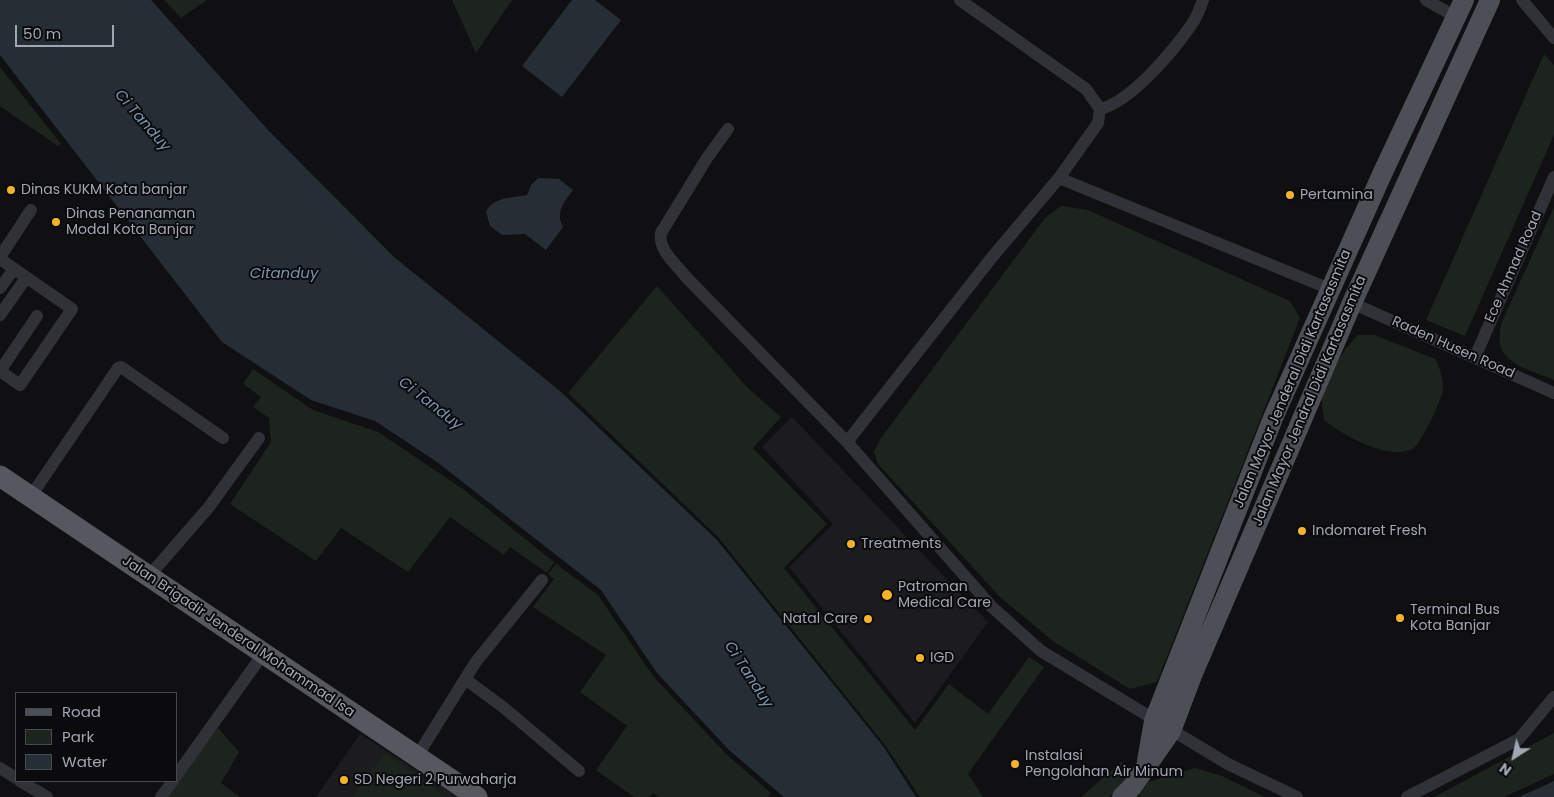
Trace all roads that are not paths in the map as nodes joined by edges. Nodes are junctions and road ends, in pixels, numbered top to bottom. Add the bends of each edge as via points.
1 (960, 0) edge
2 (1204, 0) edge
3 (1426, 0) edge
4 (1490, 0) edge
5 (1522, 0) edge
6 (1460, 9) edge
7 (1554, 38) edge
8 (1100, 109) junction
9 (728, 129) dead end
10 (1554, 176) edge
11 (1059, 178) junction
12 (31, 210) dead end
13 (0, 258) edge
14 (14, 269) junction
15 (26, 278) junction
16 (0, 288) edge
17 (1330, 289) junction
18 (1352, 303) junction
19 (0, 315) edge
20 (37, 316) dead end
21 (1475, 357) junction
22 (0, 371) edge
23 (1554, 393) edge
24 (223, 438) dead end
25 (259, 438) dead end
26 (847, 442) junction
27 (0, 476) edge
28 (31, 496) junction
29 (149, 576) junction
30 (542, 580) dead end
31 (262, 654) junction
32 (464, 679) junction
33 (1554, 697) edge
34 (1163, 726) junction
35 (416, 758) junction
36 (0, 768) edge
37 (579, 771) dead end
38 (178, 773) edge
39 (15, 777) edge
40 (22, 782) edge
41 (172, 782) edge
42 (47, 797) edge
43 (161, 797) edge
44 (477, 797) edge
45 (1122, 797) edge
46 (1297, 797) edge
47 (1407, 797) edge

1 - 8 street via 1086,89
2 - 8 street via 1193,23 1171,50 1122,100
3 - 6 street
4 - 18 main road, Jalan Mayor Jendral Didi Kartasasmita
5 - 7 street
6 - 17 main road, Jalan Mayor Jenderal Didi Kartasasmita
8 - 11 street via 1098,123
9 - 26 street via 661,233 662,248
10 - 21 street, Ece Ahmad Road
11 - 17 street
11 - 26 street via 993,256
12 - 13 street
13 - 14 street
14 - 15 street
14 - 16 street
15 - 19 street
15 - 22 street via 72,310 20,384
17 - 34 main road, Jalan Mayor Jenderal Didi Kartasasmita via 1273,418
18 - 21 street, Raden Husen Road
18 - 34 main road, Jalan Mayor Jendral Didi Kartasasmita via 1197,664
20 - 22 street
21 - 23 street, Raden Husen Road
24 - 28 street via 121,367
25 - 29 street via 209,507
26 - 34 street via 994,609 1041,650
27 - 28 highway, Jalan Brigadir Jenderal Mohammad Isa
28 - 29 highway, Jalan Brigadir Jenderal Mohammad Isa
29 - 31 highway, Jalan Brigadir Jenderal Mohammad Isa
30 - 32 street
31 - 35 highway, Jalan Brigadir Jenderal Mohammad Isa
31 - 38 street
32 - 35 street
32 - 37 street via 504,707
33 - 47 street via 1519,739
34 - 45 main road, Jalan Mayor Jenderal Didi Kartasasmita via 1146,767
34 - 46 street via 1228,764
35 - 44 highway, Jalan Brigadir Jenderal Mohammad Isa
36 - 39 street
40 - 42 street
41 - 43 street

